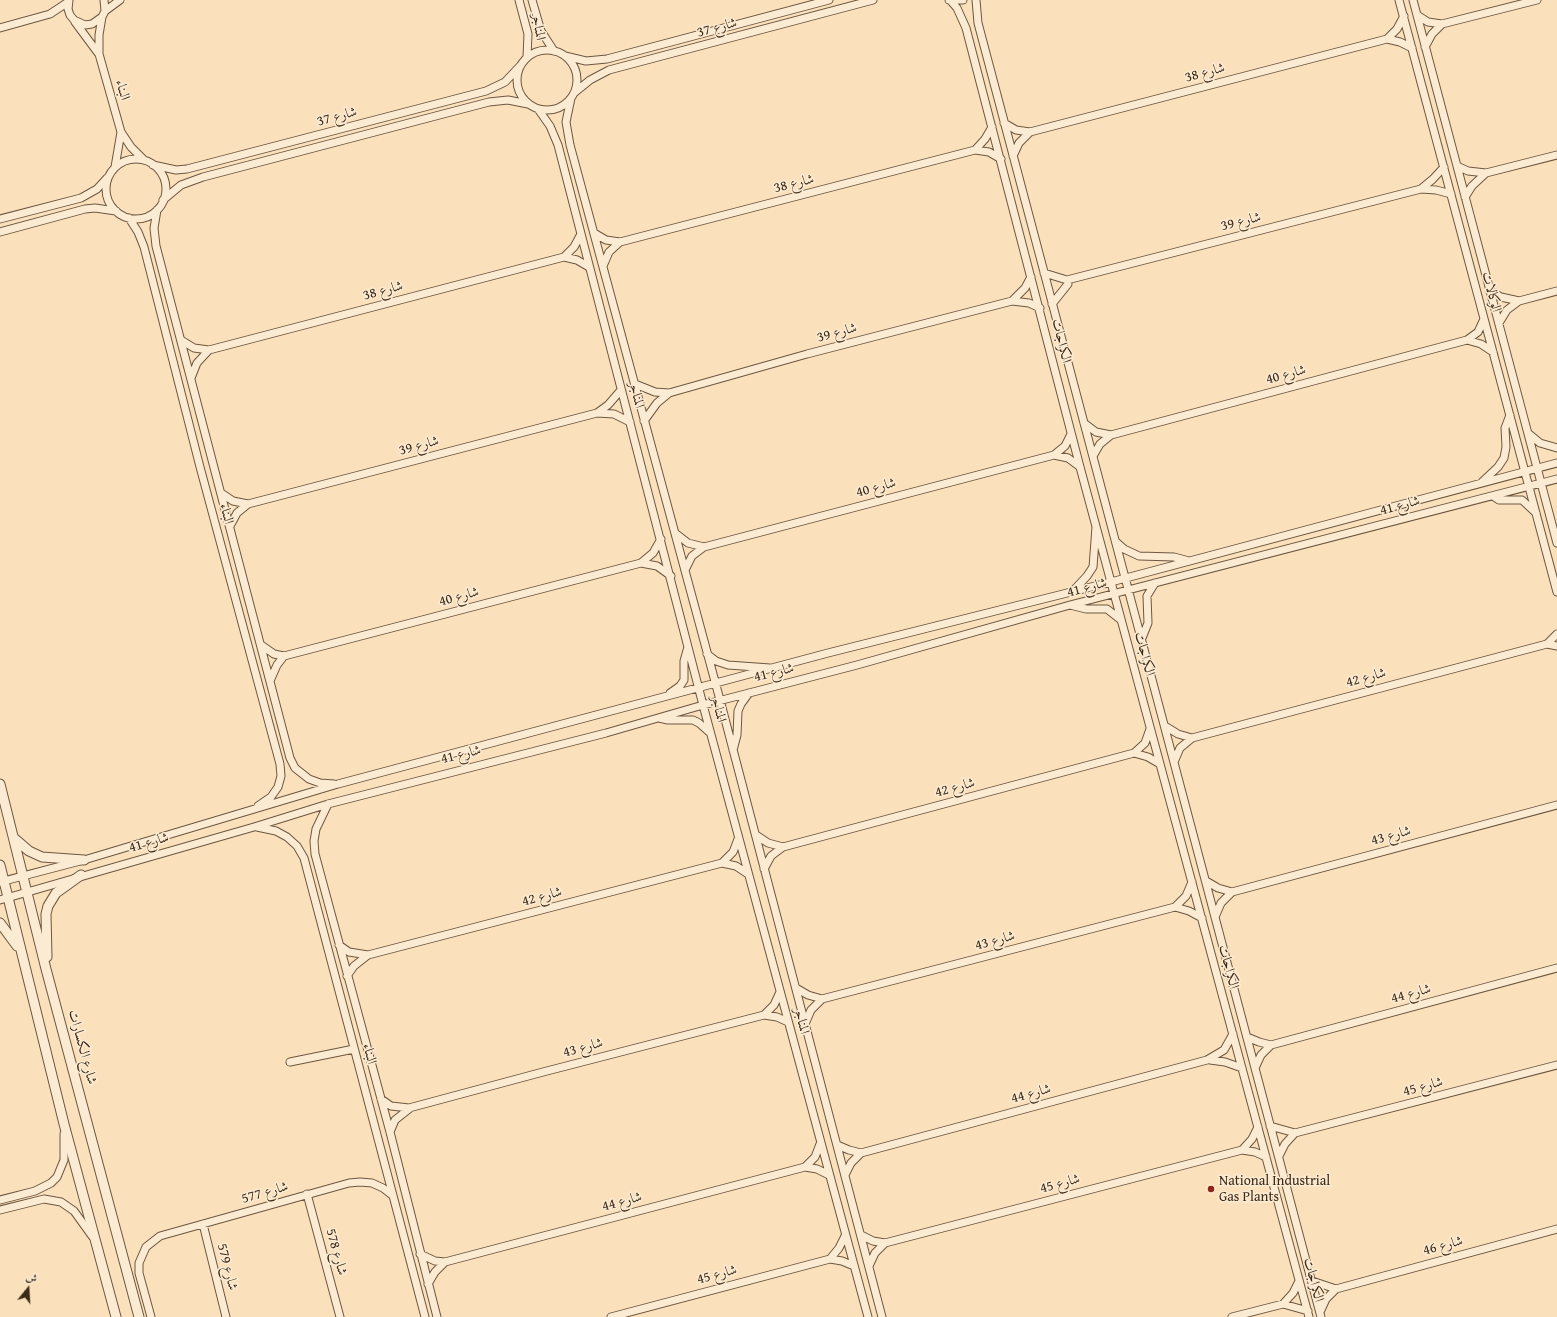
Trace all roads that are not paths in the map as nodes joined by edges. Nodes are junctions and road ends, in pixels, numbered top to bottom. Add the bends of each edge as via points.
1 (104, 0) edge
2 (120, 0) edge
3 (519, 0) edge
4 (532, 0) edge
5 (829, 0) edge
6 (873, 0) edge
7 (949, 0) edge
8 (963, 0) edge
9 (976, 0) edge
10 (1399, 0) edge
11 (1413, 0) edge
12 (1537, 0) edge
13 (69, 1) edge
14 (103, 14) junction
15 (1417, 15) junction
16 (1404, 16) junction
17 (74, 20) junction
18 (1442, 24) junction
19 (0, 28) edge
20 (1387, 39) junction
21 (1425, 47) junction
22 (1412, 48) junction
23 (554, 51) junction
24 (99, 54) junction
25 (565, 56) junction
26 (527, 57) junction
27 (520, 66) junction
28 (572, 96) junction
29 (528, 104) junction
30 (538, 109) junction
31 (1004, 123) junction
32 (992, 126) junction
33 (121, 132) junction
34 (1030, 132) junction
35 (975, 150) junction
36 (1557, 155) edge
37 (1013, 156) junction
38 (1001, 159) junction
39 (144, 160) junction
40 (153, 164) junction
41 (1457, 166) junction
42 (115, 167) junction
43 (1444, 167) junction
44 (1486, 173) junction
45 (109, 175) junction
46 (1421, 189) junction
47 (1451, 194) junction
48 (1465, 197) junction
49 (163, 200) junction
50 (157, 210) junction
51 (116, 211) junction
52 (128, 218) junction
53 (0, 219) edge
54 (0, 232) edge
55 (594, 233) junction
56 (581, 234) junction
57 (620, 242) junction
58 (564, 257) junction
59 (603, 266) junction
60 (589, 267) junction
61 (1044, 273) junction
62 (1031, 276) junction
63 (1067, 280) junction
64 (1490, 290) junction
65 (1557, 291) edge
66 (1012, 301) junction
67 (1519, 301) junction
68 (1052, 304) junction
69 (1040, 308) junction
70 (1484, 319) junction
71 (1499, 323) junction
72 (181, 340) junction
73 (1467, 340) junction
74 (209, 350) junction
75 (1493, 352) junction
76 (191, 380) junction
77 (635, 384) junction
78 (621, 390) junction
79 (669, 393) junction
80 (597, 413) junction
81 (1510, 415) junction
82 (644, 421) junction
83 (630, 422) junction
84 (1084, 423) junction
85 (1528, 433) junction
86 (1071, 434) junction
87 (1111, 436) junction
88 (1557, 448) edge
89 (1054, 455) junction
90 (1093, 456) junction
91 (1557, 463) edge
92 (1080, 467) junction
93 (1538, 469) junction
94 (1525, 472) junction
95 (1557, 479) edge
96 (1541, 483) junction
97 (1481, 484) junction
98 (1529, 486) junction
99 (220, 492) junction
100 (1493, 496) junction
101 (248, 504) junction
102 (1537, 514) junction
103 (1096, 524) junction
104 (1555, 525) edge
105 (230, 526) junction
106 (675, 533) junction
107 (661, 539) junction
108 (1116, 542) junction
109 (1557, 543) edge
110 (704, 547) junction
111 (1189, 562) junction
112 (641, 563) junction
113 (685, 570) junction
114 (671, 576) junction
115 (1125, 578) junction
116 (1111, 582) junction
117 (1155, 584) junction
118 (1129, 590) junction
119 (1557, 592) edge
120 (1070, 593) junction
121 (1114, 594) junction
122 (1070, 605) junction
123 (1122, 621) junction
124 (1557, 634) edge
125 (1142, 638) junction
126 (1547, 644) junction
127 (261, 645) junction
128 (1557, 646) edge
129 (688, 647) junction
130 (707, 654) junction
131 (284, 656) junction
132 (772, 668) junction
133 (270, 681) junction
134 (715, 683) junction
135 (699, 688) junction
136 (751, 692) junction
137 (665, 697) junction
138 (720, 700) junction
139 (703, 705) junction
140 (658, 718) junction
141 (1165, 726) junction
142 (1150, 728) junction
143 (711, 734) junction
144 (1192, 738) junction
145 (733, 751) junction
146 (1134, 753) junction
147 (1174, 762) junction
148 (1160, 764) junction
149 (0, 784) edge
150 (338, 784) junction
151 (328, 804) junction
152 (1557, 805) edge
153 (253, 810) junction
154 (254, 827) junction
155 (756, 835) junction
156 (739, 838) junction
157 (15, 839) junction
158 (782, 847) junction
159 (84, 860) junction
160 (722, 863) junction
161 (0, 865) edge
162 (764, 869) junction
163 (748, 874) junction
164 (81, 875) junction
165 (24, 876) junction
166 (1206, 881) junction
167 (2, 882) edge
168 (1192, 882) junction
169 (28, 892) junction
170 (1232, 892) junction
171 (4, 899) edge
172 (1175, 907) junction
173 (1215, 917) junction
174 (1202, 918) junction
175 (0, 923) edge
176 (339, 945) junction
177 (21, 952) junction
178 (368, 955) junction
179 (1557, 968) edge
180 (46, 969) junction
181 (347, 976) junction
182 (796, 988) junction
183 (780, 992) junction
184 (822, 999) junction
185 (764, 1015) junction
186 (788, 1022) junction
187 (805, 1024) junction
188 (1233, 1034) junction
189 (1247, 1037) junction
190 (1271, 1045) junction
191 (354, 1049) junction
192 (1208, 1060) junction
193 (290, 1062) dead end
194 (1557, 1065) edge
195 (1242, 1068) junction
196 (1255, 1068) junction
197 (381, 1099) junction
198 (409, 1108) junction
199 (64, 1124) junction
200 (1258, 1126) junction
201 (1270, 1126) junction
202 (390, 1132) junction
203 (1295, 1133) junction
204 (820, 1144) junction
205 (837, 1145) junction
206 (1242, 1150) junction
207 (861, 1153) junction
208 (1279, 1156) junction
209 (1266, 1157) junction
210 (805, 1167) junction
211 (829, 1174) junction
212 (845, 1176) junction
213 (307, 1194) junction
214 (392, 1196) junction
215 (0, 1200) edge
216 (0, 1210) edge
217 (203, 1224) junction
218 (1557, 1229) edge
219 (845, 1235) junction
220 (861, 1235) junction
221 (96, 1242) junction
222 (885, 1243) junction
223 (420, 1254) junction
224 (830, 1258) junction
225 (445, 1262) junction
226 (854, 1266) junction
227 (869, 1266) junction
228 (1299, 1280) junction
229 (1312, 1281) junction
230 (428, 1284) junction
231 (1336, 1289) junction
232 (1283, 1304) junction
233 (1308, 1314) edge
234 (1320, 1314) edge
235 (116, 1317) edge
236 (139, 1317) edge
237 (151, 1317) edge
238 (226, 1317) edge
239 (340, 1317) edge
240 (425, 1317) edge
241 (437, 1317) edge
242 (610, 1317) edge
243 (868, 1317) edge
244 (882, 1317) edge
245 (1232, 1317) edge

1 - 14 street, البناء
2 - 14 street
3 - 26 street, المناجر via 528,34
4 - 23 street, المناجر via 541,31
5 - 25 street, شارع 37 via 607,59 586,61
6 - 28 street, شارع 37 via 609,70 590,80
7 - 8 street
7 - 32 street, الكراجات via 957,8 966,28
9 - 31 street, الكراجات via 978,23
10 - 16 street, الوكالات
11 - 15 street, الوكالات
12 - 18 street
13 - 17 street, البناء via 70,15
13 - 19 street via 50,14
14 - 17 street via 92,24 85,25
14 - 24 street, البناء
15 - 18 street via 1428,22
15 - 21 street, الوكالات
16 - 20 street via 1397,29
16 - 22 street, الوكالات
17 - 24 street, البناء
18 - 21 street via 1432,34
20 - 22 street
20 - 34 street, شارع 38
21 - 41 street, الوكالات
22 - 43 street, الوكالات
23 - 25 street
23 - 26 street via 543,50
24 - 33 street, البناء
25 - 28 street via 573,65 577,76
26 - 27 street
27 - 29 street via 516,84 520,95
27 - 40 street, شارع 37 via 505,82 486,91 188,169 176,170
28 - 30 street via 556,109
28 - 55 street, المناجر via 566,122 567,133
29 - 30 street
29 - 49 street, شارع 37 via 508,100 488,102 210,175 181,185
30 - 56 street, المناجر via 550,126 558,145
31 - 34 street, شارع 38 via 1016,130
31 - 37 street, الكراجات
32 - 35 street
32 - 38 street, الكراجات
33 - 39 street, البناء
33 - 42 street, البناء
34 - 37 street
35 - 38 street, شارع 38 via 989,152
35 - 57 street, شارع 38
36 - 44 street
37 - 61 street, الكراجات
38 - 62 street, الكراجات
39 - 40 street
39 - 42 street via 129,160
40 - 49 street via 164,178 166,189
41 - 44 street via 1468,171
41 - 48 street, الوكالات
42 - 45 street
43 - 46 street, شارع 39
43 - 47 street, الوكالات
44 - 48 street
45 - 51 street via 106,191 109,202
45 - 53 street via 97,189 82,198
46 - 47 street, شارع 39
46 - 63 street, شارع 39
47 - 70 street, الوكالات
48 - 64 street, الوكالات
49 - 50 street
50 - 52 street via 146,217
50 - 72 street, البناء via 154,228 156,246
51 - 52 street
51 - 54 street via 85,209
52 - 153 street, البناء via 138,232 144,248 280,764 280,782 275,792
55 - 57 street, شارع 38 via 606,240
55 - 59 street, المناجر
56 - 58 street via 574,247
56 - 60 street, المناجر
57 - 59 street via 609,252
58 - 60 street via 577,260
58 - 74 street, شارع 38
59 - 77 street, المناجر
60 - 78 street, المناجر
61 - 63 street
61 - 68 street, الكراجات
62 - 66 street via 1025,288
62 - 69 street, الكراجات
63 - 68 street via 1068,284
64 - 67 street via 1501,297
64 - 71 street, الوكالات
65 - 67 street
66 - 69 street, شارع 39 via 1029,303
66 - 79 street, شارع 39
67 - 71 street via 1507,310
68 - 84 street, الكراجات
69 - 86 street, الكراجات
70 - 73 street via 1478,332
70 - 75 street, الوكالات
71 - 85 street, الوكالات
72 - 74 street, شارع 38 via 194,348
72 - 76 street, البناء
73 - 75 street via 1481,344
73 - 87 street, شارع 40
74 - 76 street via 197,363
75 - 81 street, الوكالات
76 - 99 street, البناء
77 - 79 street, شارع 39 via 655,392
77 - 82 street, المناجر
78 - 80 street, شارع 39
78 - 83 street, المناجر
79 - 82 street, شارع 39 via 657,403
80 - 83 street, شارع 39 via 614,414
80 - 101 street, شارع 39
81 - 94 street, الوكالات
81 - 97 street via 1506,428 1504,458
82 - 106 street, المناجر
83 - 107 street, المناجر
84 - 87 street via 1096,432
84 - 90 street, الكراجات
85 - 88 street via 1540,443
85 - 93 street, الوكالات
86 - 89 street via 1065,446
86 - 92 street, الكراجات
87 - 90 street, شارع 40 via 1100,444
89 - 92 street via 1068,458
89 - 110 street, شارع 40
90 - 108 street, الكراجات
91 - 93 street, شارع 41
92 - 103 street, الكراجات
93 - 94 street, شارع 41
93 - 96 street, الوكالات
94 - 97 street, شارع 41
94 - 98 street, الوكالات
95 - 96 street, شارع 41
96 - 98 street, شارع 41
96 - 104 street, الوكالات
97 - 111 street, شارع 41
98 - 100 street, شارع 41
98 - 102 street, الوكالات
99 - 101 street via 233,501
99 - 105 street, البناء
100 - 102 street via 1499,500 1522,500
100 - 117 street, شارع 41
101 - 105 street, شارع 39 via 236,513
102 - 119 street, الوكالات
103 - 116 street, الكراجات
103 - 120 street via 1093,566
104 - 109 street, الوكالات
105 - 127 street, البناء
106 - 110 street via 688,543
106 - 113 street, المناجر
107 - 112 street, شارع 40 via 654,553
107 - 114 street, المناجر
108 - 111 street via 1124,550 1139,556 1174,557
108 - 115 street, الكراجات
110 - 113 street, شارع 40 via 692,556
111 - 115 street, شارع 41
112 - 114 street, شارع 40 via 657,566
112 - 131 street, شارع 40
113 - 130 street, المناجر
114 - 129 street, المناجر
115 - 116 street, شارع 41
115 - 118 street, الكراجات
116 - 120 street, شارع 41
116 - 121 street, الكراجات
117 - 118 street, شارع 41
117 - 125 street via 1147,596 1148,623
118 - 121 street, شارع 41
118 - 125 street, الكراجات
120 - 132 street, شارع 41
121 - 122 street, شارع 41
121 - 123 street, الكراجات
122 - 123 street via 1086,609 1107,608
122 - 136 street, شارع 41
123 - 142 street, الكراجات
124 - 126 street
125 - 141 street, الكراجات
126 - 128 street, شارع 42
126 - 144 street, شارع 42
127 - 131 street via 274,654
127 - 133 street, البناء
129 - 135 street, المناجر
129 - 137 street via 684,680
130 - 132 street via 716,661 728,665
130 - 134 street, المناجر
131 - 133 street
132 - 134 street, شارع 41
133 - 150 street, البناء via 290,758 295,768 314,782
134 - 135 street, شارع 41
134 - 138 street, المناجر
135 - 137 street, شارع 41
135 - 139 street, المناجر
136 - 138 street, شارع 41
136 - 145 street, المناجر via 745,697 738,711
137 - 150 street, شارع 41
138 - 139 street, شارع 41
138 - 145 street, المناجر
139 - 140 street, شارع 41
139 - 143 street, المناجر
140 - 143 street via 694,720
140 - 151 street, شارع 41
141 - 144 street via 1178,734
141 - 147 street, الكراجات
142 - 146 street via 1144,743
142 - 148 street, الكراجات
143 - 156 street, المناجر
144 - 147 street via 1180,748
145 - 155 street, المناجر
146 - 148 street
146 - 158 street, شارع 42
147 - 166 street, الكراجات
148 - 168 street, الكراجات
149 - 157 street, شارع الكسارات
150 - 153 street, شارع 41
151 - 154 street, شارع 41
151 - 176 street, البناء via 316,828 314,848
152 - 170 street, شارع 43
153 - 159 street, شارع 41
154 - 164 street, شارع 41
154 - 191 street, البناء via 282,834 301,851
155 - 158 street via 768,843
155 - 162 street, المناجر
156 - 160 street via 733,852
156 - 163 street, المناجر
157 - 159 street via 29,851 42,857
157 - 165 street, شارع الكسارات
158 - 162 street via 771,856
159 - 165 street, شارع 41
160 - 163 street via 736,866
160 - 178 street, شارع 42
161 - 167 street
162 - 182 street, المناجر
163 - 183 street, المناجر
164 - 169 street, شارع 41
164 - 180 street via 56,893 48,906
165 - 167 street, شارع 41
165 - 169 street, شارع الكسارات
166 - 170 street
166 - 173 street, الكراجات
167 - 171 street
168 - 172 street via 1186,896
168 - 174 street, الكراجات
169 - 171 street, شارع 41
169 - 180 street, شارع الكسارات
170 - 173 street via 1221,903
171 - 177 street
172 - 174 street
172 - 184 street, شارع 43
173 - 189 street, الكراجات
174 - 188 street, الكراجات
175 - 177 street
176 - 178 street, شارع 42 via 350,952
176 - 181 street, البناء
177 - 199 street
178 - 181 street, شارع 42 via 354,966
179 - 190 street, شارع 44
180 - 236 street, شارع الكسارات
181 - 197 street, البناء
182 - 184 street via 808,996
182 - 187 street, المناجر
183 - 185 street
183 - 186 street, المناجر
184 - 187 street via 811,1010
185 - 186 street, شارع 43
185 - 198 street, شارع 43
186 - 204 street, المناجر
187 - 205 street, المناجر
188 - 192 street, شارع 44 via 1224,1050
188 - 195 street, الكراجات
189 - 190 street
189 - 196 street, الكراجات
190 - 196 street via 1261,1055
191 - 193 street
191 - 214 street, البناء
192 - 195 street, شارع 44
192 - 207 street, شارع 44
194 - 203 street, شارع 45
195 - 200 street, الكراجات
196 - 201 street, الكراجات
197 - 198 street, شارع 43 via 391,1106
197 - 202 street, البناء
198 - 202 street, شارع 43 via 395,1120
199 - 215 street via 64,1160 57,1176 43,1188
199 - 221 street
200 - 206 street via 1252,1139
200 - 209 street, الكراجات
201 - 203 street
201 - 208 street, الكراجات
202 - 223 street, البناء
203 - 208 street
204 - 210 street via 815,1157
204 - 211 street, المناجر
205 - 207 street
205 - 212 street, المناجر
206 - 209 street, شارع 45
206 - 222 street, شارع 45
207 - 212 street via 851,1163
208 - 229 street, الكراجات
209 - 228 street, الكراجات
210 - 211 street, شارع 44
210 - 225 street, شارع 44
211 - 219 street, المناجر
212 - 220 street, المناجر
213 - 214 street, شارع 577 via 360,1182 372,1183
213 - 217 street, شارع 577
213 - 239 street, شارع 578
214 - 240 street, البناء
216 - 221 street via 44,1199 61,1202 74,1211
217 - 237 street, شارع 577 via 160,1236 146,1247 139,1263 139,1273
217 - 238 street, شارع 579
218 - 231 street, شارع 46
219 - 224 street via 839,1248
219 - 226 street, المناجر
220 - 222 street
220 - 227 street, المناجر
221 - 235 street
222 - 227 street via 875,1253
223 - 225 street, شارع 44
223 - 230 street, البناء
224 - 226 street
224 - 242 street, شارع 45
225 - 230 street
226 - 243 street, المناجر
227 - 244 street, المناجر
228 - 232 street via 1293,1293
228 - 233 street, الكراجات
229 - 231 street
229 - 234 street, الكراجات
230 - 241 street, البناء
231 - 234 street via 1326,1299
232 - 233 street via 1296,1306
232 - 245 street

